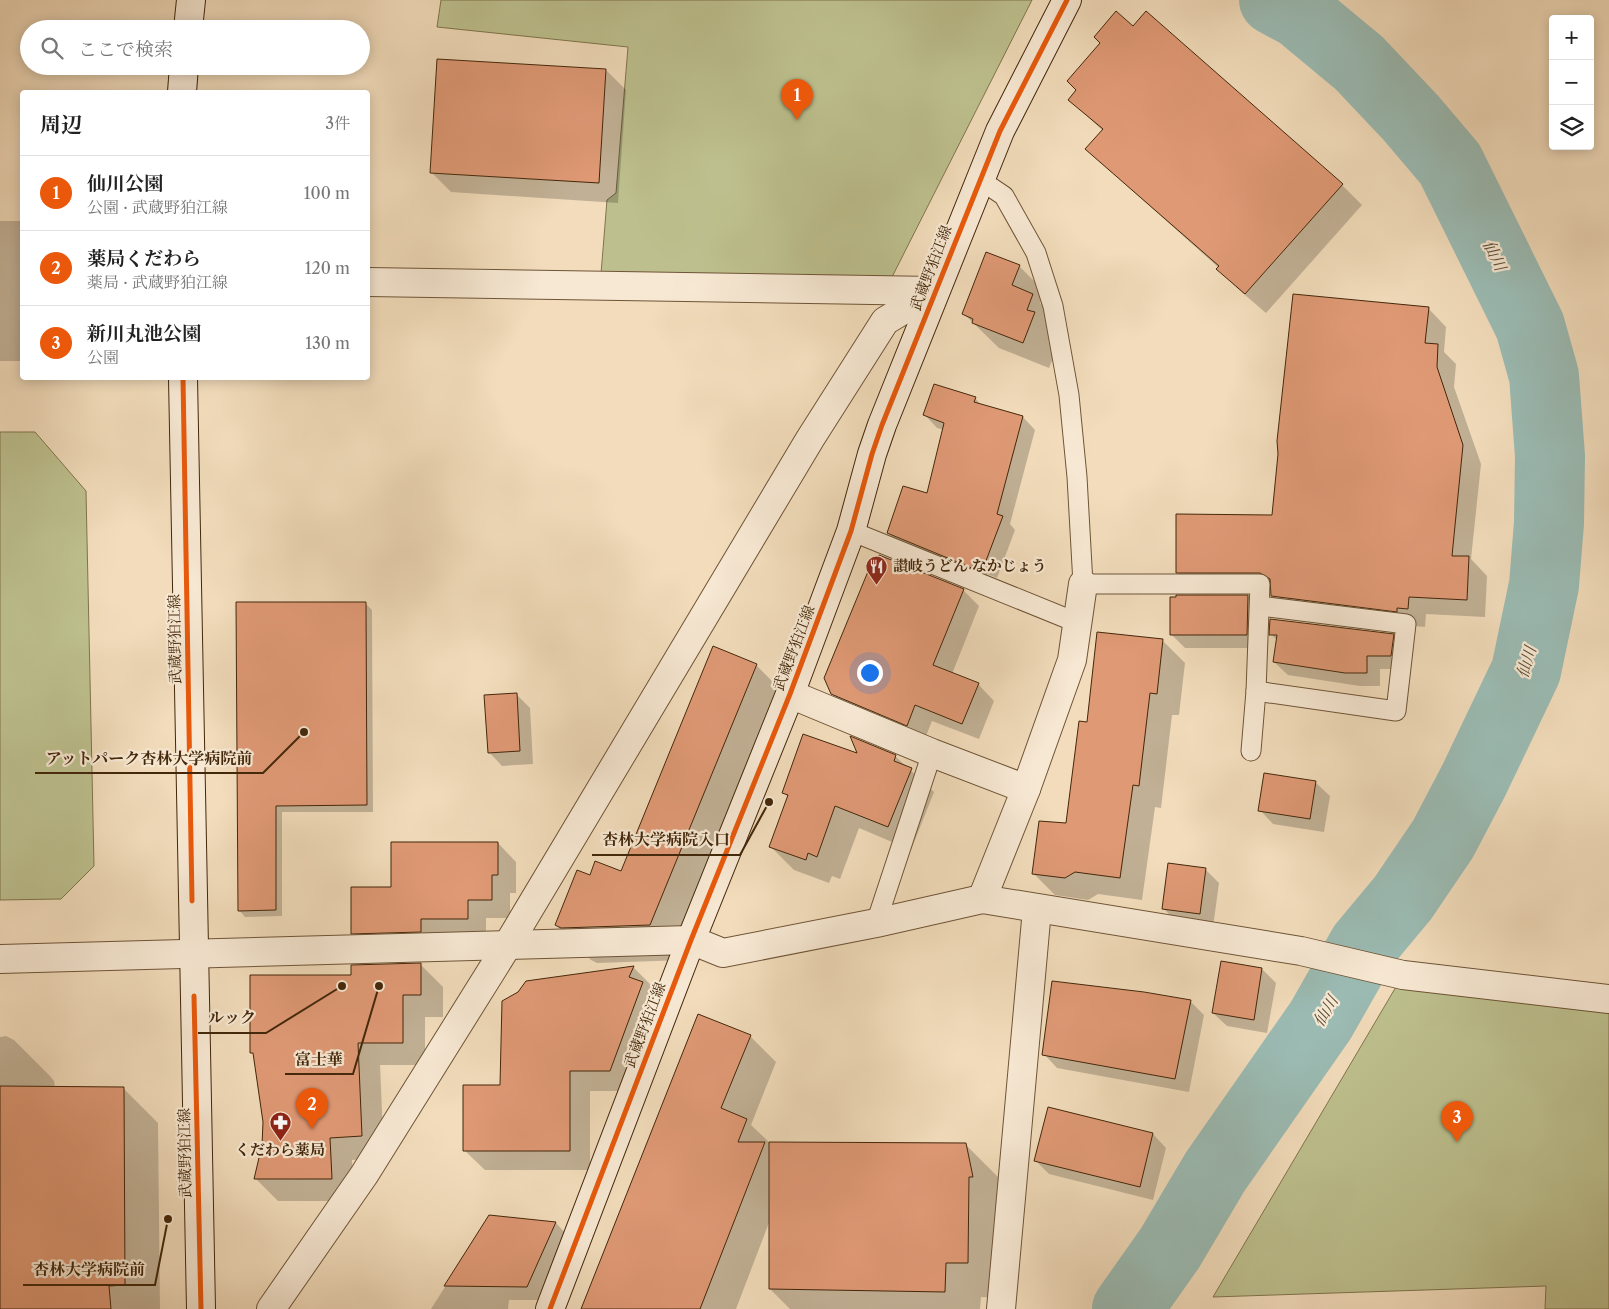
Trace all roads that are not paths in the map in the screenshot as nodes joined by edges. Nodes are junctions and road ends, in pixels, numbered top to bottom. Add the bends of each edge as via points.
1 (191, 0) edge
2 (1067, 0) edge
3 (189, 20) edge
4 (183, 75) edge
5 (182, 90) edge
6 (979, 179) junction
7 (370, 282) edge
8 (935, 291) junction
9 (183, 380) edge
10 (851, 531) junction
11 (1083, 584) junction
12 (1260, 606) junction
13 (1078, 623) junction
14 (1256, 691) junction
15 (790, 694) junction
16 (1251, 751) dead end
17 (932, 753) junction
18 (1026, 788) junction
19 (982, 899) junction
20 (1037, 909) junction
21 (876, 924) junction
22 (691, 940) junction
23 (506, 946) junction
24 (193, 953) junction
25 (0, 959) edge
26 (1609, 998) edge
27 (201, 1309) edge
28 (271, 1309) edge
29 (550, 1309) edge
30 (1001, 1309) edge

1 - 3 street
2 - 6 street, 武蔵野狛江線
4 - 5 street
6 - 8 street, 武蔵野狛江線
6 - 11 lane via 1004,196 1036,253 1053,306 1069,395
7 - 8 street
8 - 10 street, 武蔵野狛江線 via 872,454
8 - 23 street via 884,321
9 - 24 street, 武蔵野狛江線
10 - 13 lane
10 - 15 street, 武蔵野狛江線
11 - 12 lane via 1260,584
11 - 13 street
12 - 14 lane
12 - 14 lane via 1406,624 1396,711
13 - 18 street via 1072,660
14 - 16 lane
15 - 17 street
15 - 22 street, 武蔵野狛江線
17 - 18 street
17 - 21 lane
18 - 19 street
19 - 20 street
19 - 21 street
20 - 26 street via 1301,951 1403,975
20 - 30 street
21 - 22 street via 722,953
22 - 23 street
22 - 29 street, 武蔵野狛江線
23 - 24 street
23 - 28 street via 364,1175
24 - 25 street
24 - 27 street, 武蔵野狛江線

